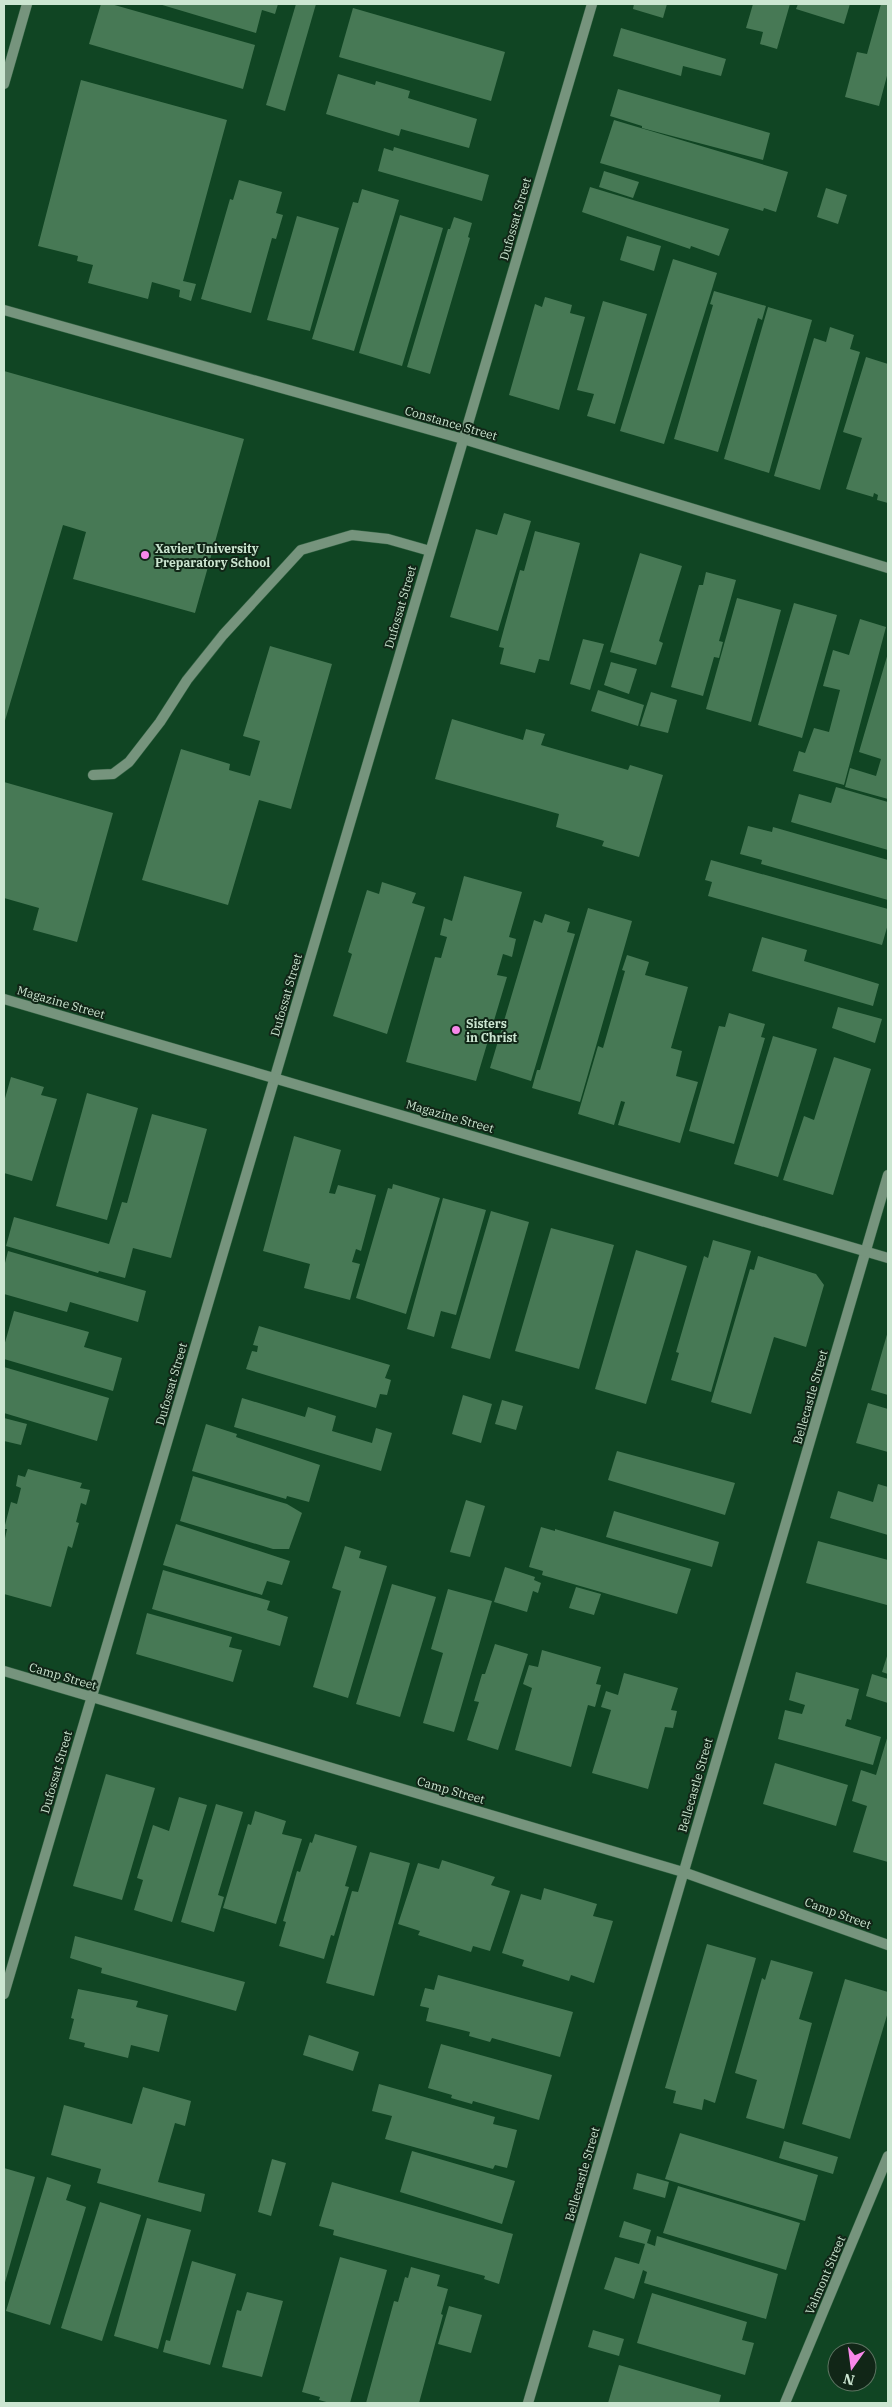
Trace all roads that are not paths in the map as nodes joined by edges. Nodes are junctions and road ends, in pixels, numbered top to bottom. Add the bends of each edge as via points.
1 (27, 4) edge
2 (592, 4) edge
3 (4, 84) edge
4 (4, 310) edge
5 (463, 439) junction
6 (430, 550) junction
7 (888, 568) edge
8 (93, 775) dead end
9 (4, 999) edge
10 (275, 1078) junction
11 (888, 1175) edge
12 (866, 1251) junction
13 (888, 1258) edge
14 (4, 1672) edge
15 (91, 1697) junction
16 (682, 1872) junction
17 (888, 1945) edge
18 (4, 1994) edge
19 (888, 2156) edge
20 (528, 2403) edge
21 (785, 2403) edge

1 - 3 street
2 - 5 street, Dufossat Street
4 - 5 street, Constance Street
5 - 6 street, Dufossat Street
5 - 7 street, Constance Street
6 - 8 street via 388,539 352,535 301,550 223,635 129,762 113,774
6 - 10 street, Dufossat Street
9 - 10 street, Magazine Street
10 - 12 street, Magazine Street
10 - 15 street, Dufossat Street
11 - 12 street, Bellecastle Street
12 - 13 street, Magazine Street
12 - 16 street, Bellecastle Street
14 - 15 street, Camp Street
15 - 16 street, Camp Street
15 - 18 street, Dufossat Street
16 - 17 street, Camp Street
16 - 20 street, Bellecastle Street
19 - 21 street, Valmont Street

